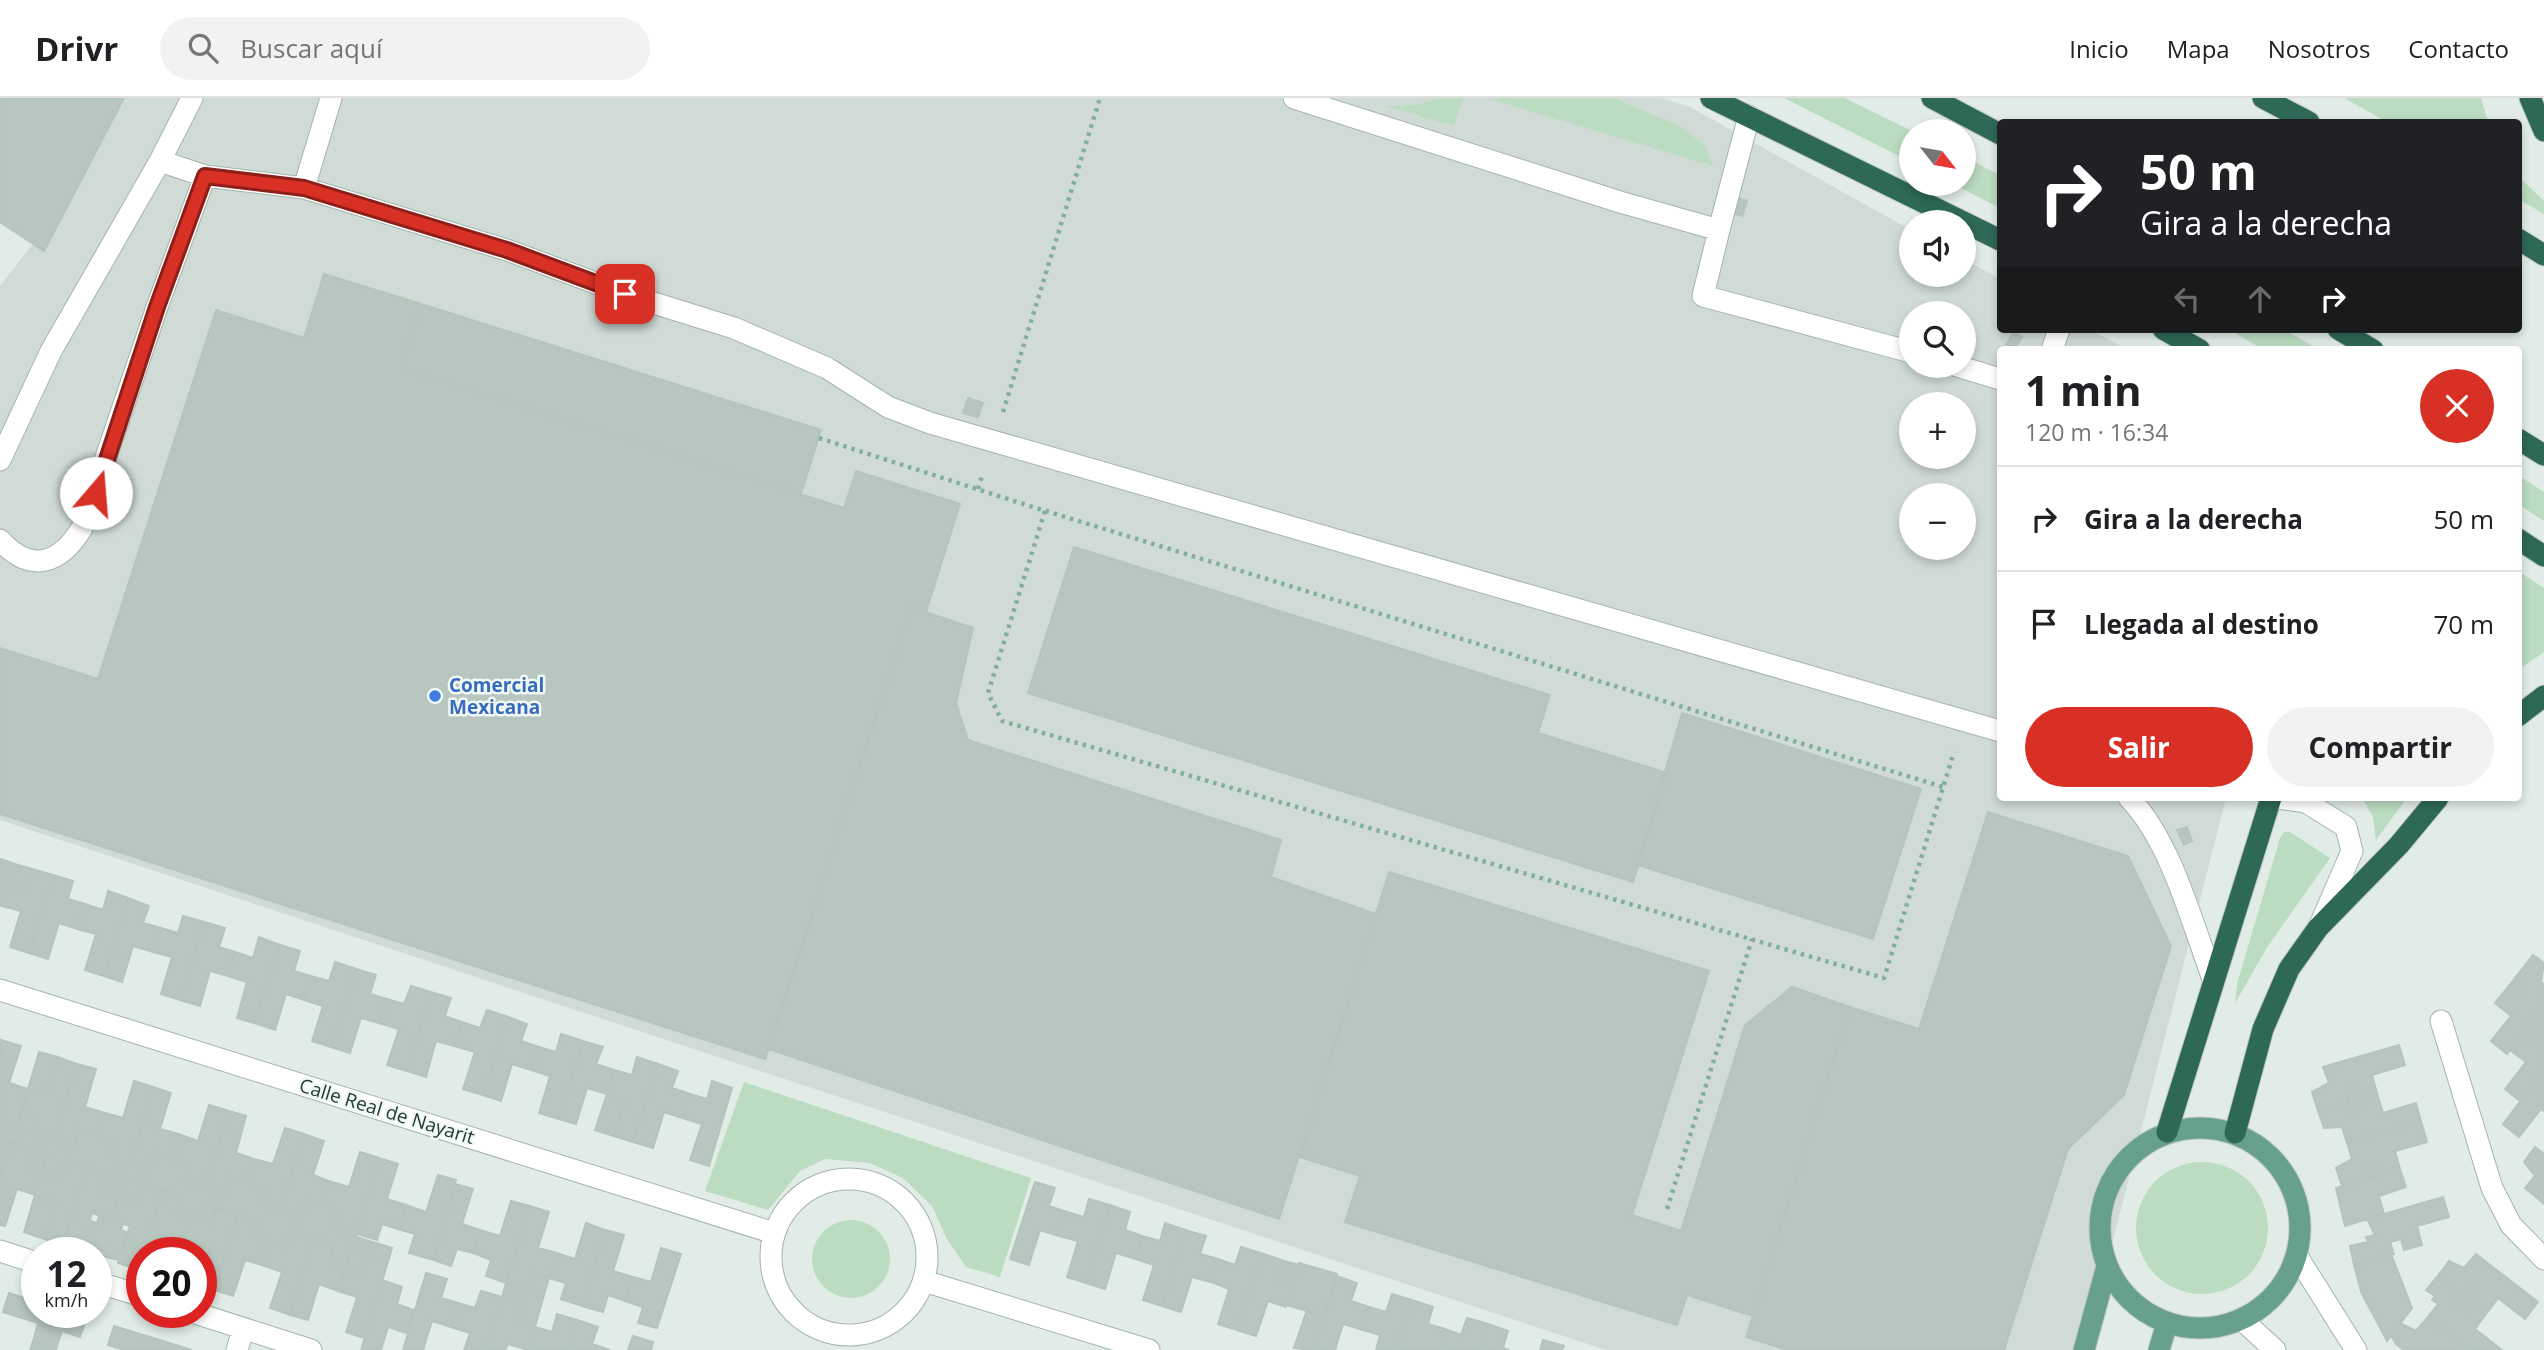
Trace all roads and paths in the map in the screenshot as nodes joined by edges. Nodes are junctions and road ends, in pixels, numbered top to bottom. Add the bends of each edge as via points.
1 (192, 98) edge
2 (331, 98) edge
3 (1100, 98) edge
4 (1294, 98) edge
5 (1711, 98) edge
6 (1931, 98) edge
7 (2263, 98) edge
8 (2530, 98) edge
9 (1749, 116) junction
10 (2303, 119) edge
11 (2544, 131) edge
12 (1997, 132) edge
13 (160, 161) junction
14 (205, 176) junction
15 (304, 188) junction
16 (1719, 230) junction
17 (1997, 239) edge
18 (2522, 241) edge
19 (2544, 255) edge
20 (2170, 333) edge
21 (2344, 333) edge
22 (2193, 346) edge
23 (2367, 346) edge
24 (1899, 349) edge
25 (1976, 372) edge
26 (1997, 378) edge
27 (819, 438) dead end
28 (2522, 441) edge
29 (993, 442) junction
30 (2544, 455) edge
31 (0, 460) edge
32 (978, 489) junction
33 (1045, 511) junction
34 (0, 540) edge
35 (2522, 542) edge
36 (2544, 556) edge
37 (2544, 696) edge
38 (2522, 713) edge
39 (1964, 720) junction
40 (1997, 730) edge
41 (1943, 787) junction
42 (2131, 801) edge
43 (2270, 801) edge
44 (2299, 801) edge
45 (2436, 801) edge
46 (2318, 928) junction
47 (1752, 939) junction
48 (2213, 979) junction
49 (0, 990) edge
50 (2441, 1020) dead end
51 (2167, 1132) junction
52 (2235, 1133) junction
53 (1667, 1209) dead end
54 (774, 1233) junction
55 (0, 1251) edge
56 (2297, 1256) junction
57 (21, 1258) edge
58 (2544, 1259) edge
59 (2107, 1266) junction
60 (924, 1281) junction
61 (2242, 1319) junction
62 (217, 1320) edge
63 (2167, 1323) junction
64 (243, 1329) junction
65 (237, 1350) edge
66 (311, 1350) edge
67 (1149, 1350) edge
68 (2084, 1350) edge
69 (2159, 1350) edge
70 (2275, 1350) edge
71 (2356, 1350) edge

1 - 13 street
2 - 15 street
3 - 29 path
4 - 16 street
5 - 9 highway
6 - 12 highway
7 - 10 highway
8 - 11 highway
9 - 16 street
9 - 17 highway
13 - 14 street
13 - 31 street via 51,351
14 - 15 street
14 - 34 street via 82,528 71,547 55,559 37,561
15 - 29 street via 507,250 734,328 827,368 888,407
16 - 24 street via 1703,296
18 - 19 highway
20 - 22 highway
21 - 23 highway
25 - 26 street
27 - 32 path
28 - 30 highway
29 - 32 path
29 - 39 street
32 - 33 path
33 - 41 path
33 - 47 path via 988,693 1002,721
35 - 36 highway
37 - 38 highway
39 - 40 street
39 - 41 path
41 - 47 path via 1884,978
42 - 48 street via 2174,876
43 - 48 highway
44 - 46 street via 2346,827 2352,851
45 - 46 highway
46 - 52 highway via 2289,970 2263,1029
47 - 53 path
48 - 51 highway
49 - 54 street, Calle Real de Nayarit
50 - 58 street via 2492,1188 2511,1225
51 - 52 main road via 2201,1126
51 - 59 main road via 2137,1149 2115,1172 2106,1192 2099,1235
52 - 56 main road via 2267,1152 2290,1182 2300,1218
54 - 60 street via 770,1268 783,1301 808,1325 841,1336 877,1331 906,1311
54 - 60 street via 791,1202 821,1183 855,1178 889,1188 915,1212 927,1245
55 - 57 street
56 - 61 main road via 2266,1303
56 - 71 street
59 - 63 main road via 2121,1291 2142,1311
59 - 68 main road
60 - 67 street
61 - 63 main road via 2192,1329
61 - 70 street
62 - 64 street
63 - 69 main road
64 - 65 street
64 - 66 street

